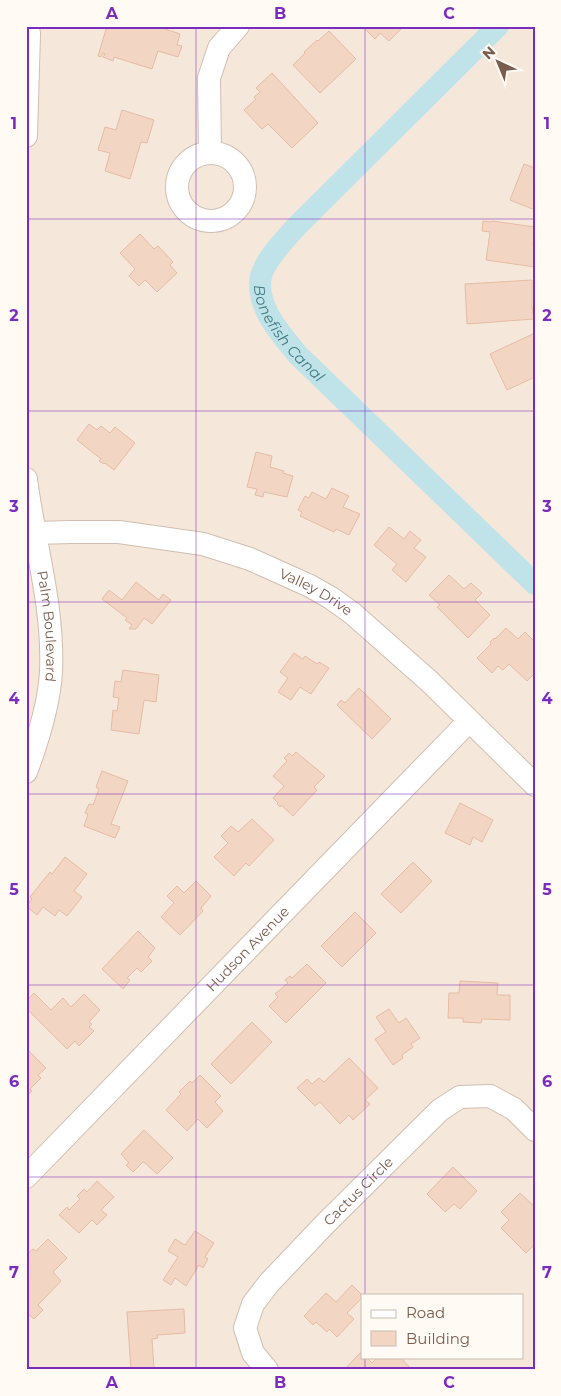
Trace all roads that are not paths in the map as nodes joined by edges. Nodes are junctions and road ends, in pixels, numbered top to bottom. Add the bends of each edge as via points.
1 (28, 26) edge
2 (238, 26) edge
3 (26, 136) edge
4 (210, 152) dead end
5 (26, 479) edge
6 (35, 533) junction
7 (469, 721) junction
8 (26, 772) edge
9 (535, 784) edge
10 (535, 1130) edge
11 (26, 1177) edge
12 (267, 1370) edge

1 - 3 street
2 - 4 street via 219,48 209,78
5 - 6 street, Palm Boulevard
6 - 7 street, Valley Drive via 119,532 203,544 250,559 310,586 352,613
6 - 8 street, Palm Boulevard via 50,626 50,672 38,739
7 - 9 street, Valley Drive
7 - 11 street, Hudson Avenue
10 - 12 street, Cactus Circle via 514,1109 490,1096 460,1096 440,1110 306,1244 253,1304 245,1328 253,1353

